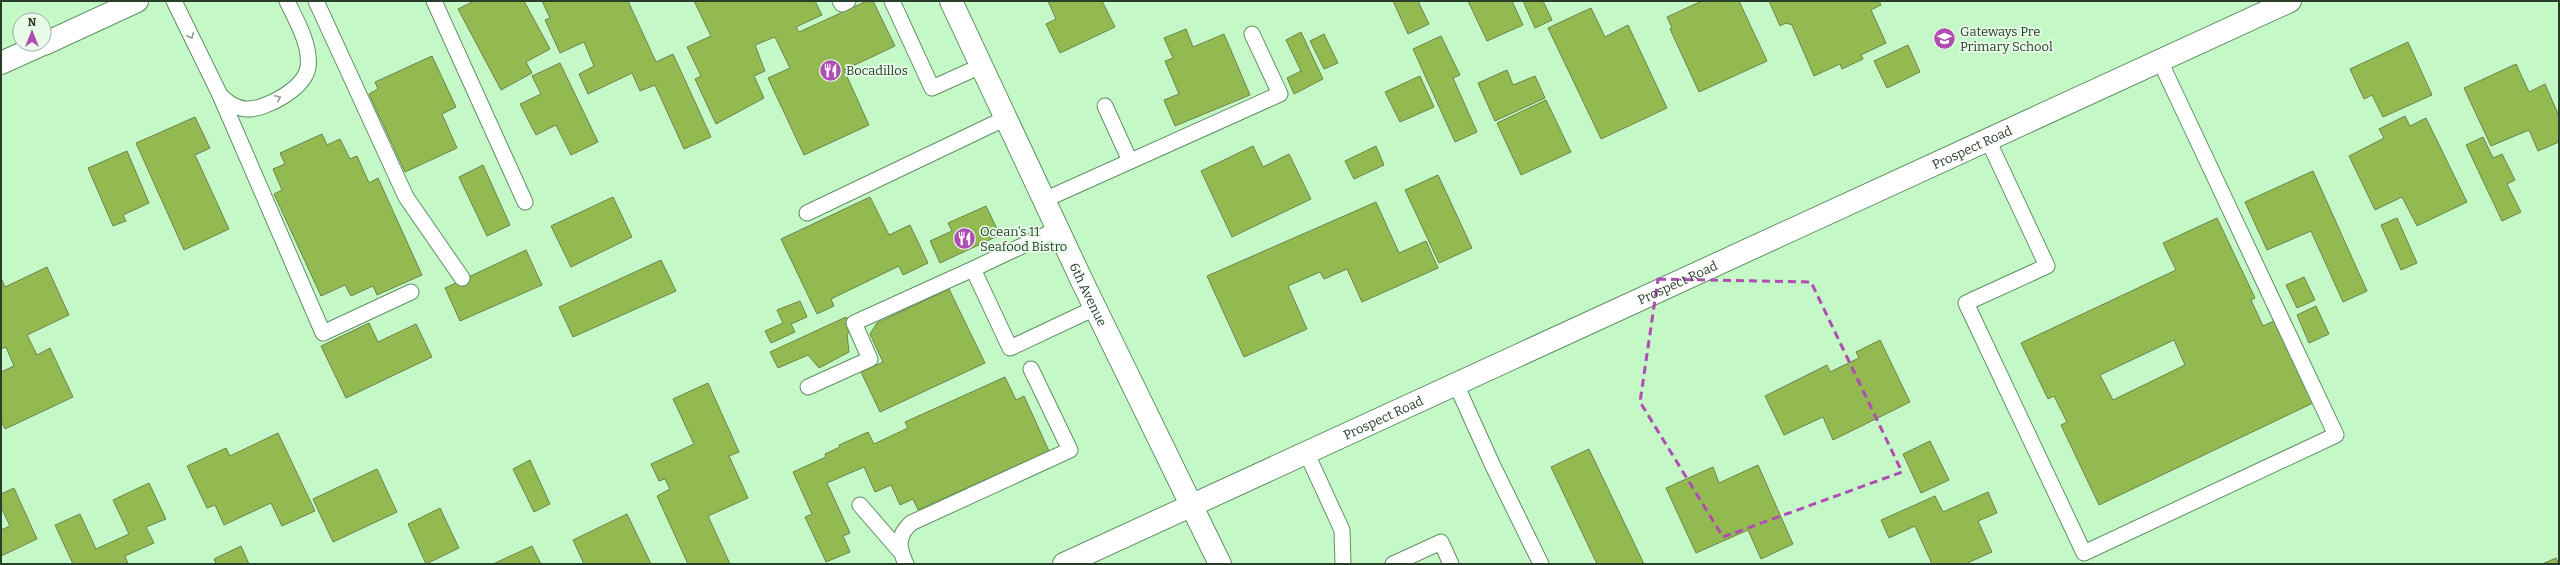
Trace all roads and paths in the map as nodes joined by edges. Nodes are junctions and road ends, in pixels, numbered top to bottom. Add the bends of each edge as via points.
1 (137, 1) edge
2 (174, 1) edge
3 (287, 1) edge
4 (316, 1) edge
5 (434, 1) edge
6 (840, 1) edge
7 (848, 1) edge
8 (892, 1) edge
9 (951, 1) edge
10 (2290, 1) edge
11 (1252, 34) dead end
12 (52, 40) edge
13 (26, 52) edge
14 (2160, 61) junction
15 (1, 63) edge
16 (981, 66) junction
17 (220, 95) junction
18 (1105, 106) dead end
19 (1006, 118) junction
20 (1988, 140) junction
21 (1130, 161) junction
22 (1044, 200) junction
23 (525, 202) dead end
24 (807, 213) dead end
25 (1058, 229) junction
26 (973, 269) junction
27 (462, 278) dead end
28 (411, 292) dead end
29 (1095, 308) junction
30 (1032, 370) dead end
31 (1456, 384) junction
32 (808, 387) dead end
33 (1307, 454) junction
34 (860, 505) dead end
35 (1192, 505) junction
36 (900, 550) junction
37 (906, 564) edge
38 (1064, 564) edge
39 (1220, 564) edge
40 (1343, 564) edge
41 (1393, 564) edge
42 (1451, 564) edge
43 (1542, 564) edge

1 - 12 street
2 -> 17 lane
17 -> 3 lane via 238,108 257,107 293,91 305,78 308,67 305,42
4 - 27 lane via 406,197
5 - 23 lane
6 - 7 lane via 842,4
8 - 16 lane via 932,88
9 - 16 street, 6th Avenue
10 - 14 street, Prospect Road
11 - 21 lane via 1280,94
13 - 15 street
14 - 20 street, Prospect Road
14 - 20 lane via 2336,435 2084,553 1966,303 2046,266
16 - 19 street, 6th Avenue
17 - 28 lane via 323,333
18 - 21 lane
19 - 22 street, 6th Avenue
19 - 24 lane
20 - 31 street, Prospect Road
21 - 22 lane
22 - 25 street, 6th Avenue
25 - 26 lane
25 - 29 street, 6th Avenue
26 - 29 lane via 1010,348
26 - 32 lane via 854,323 870,359
29 - 35 street, 6th Avenue
30 - 36 lane via 1070,450 911,523 901,535
31 - 33 street, Prospect Road
31 - 43 lane via 1492,464
33 - 35 street, Prospect Road
33 - 40 lane via 1342,530
34 - 36 lane
35 - 38 street, Prospect Road
35 - 39 street, 6th Avenue
36 - 37 lane
41 - 42 lane via 1441,542

